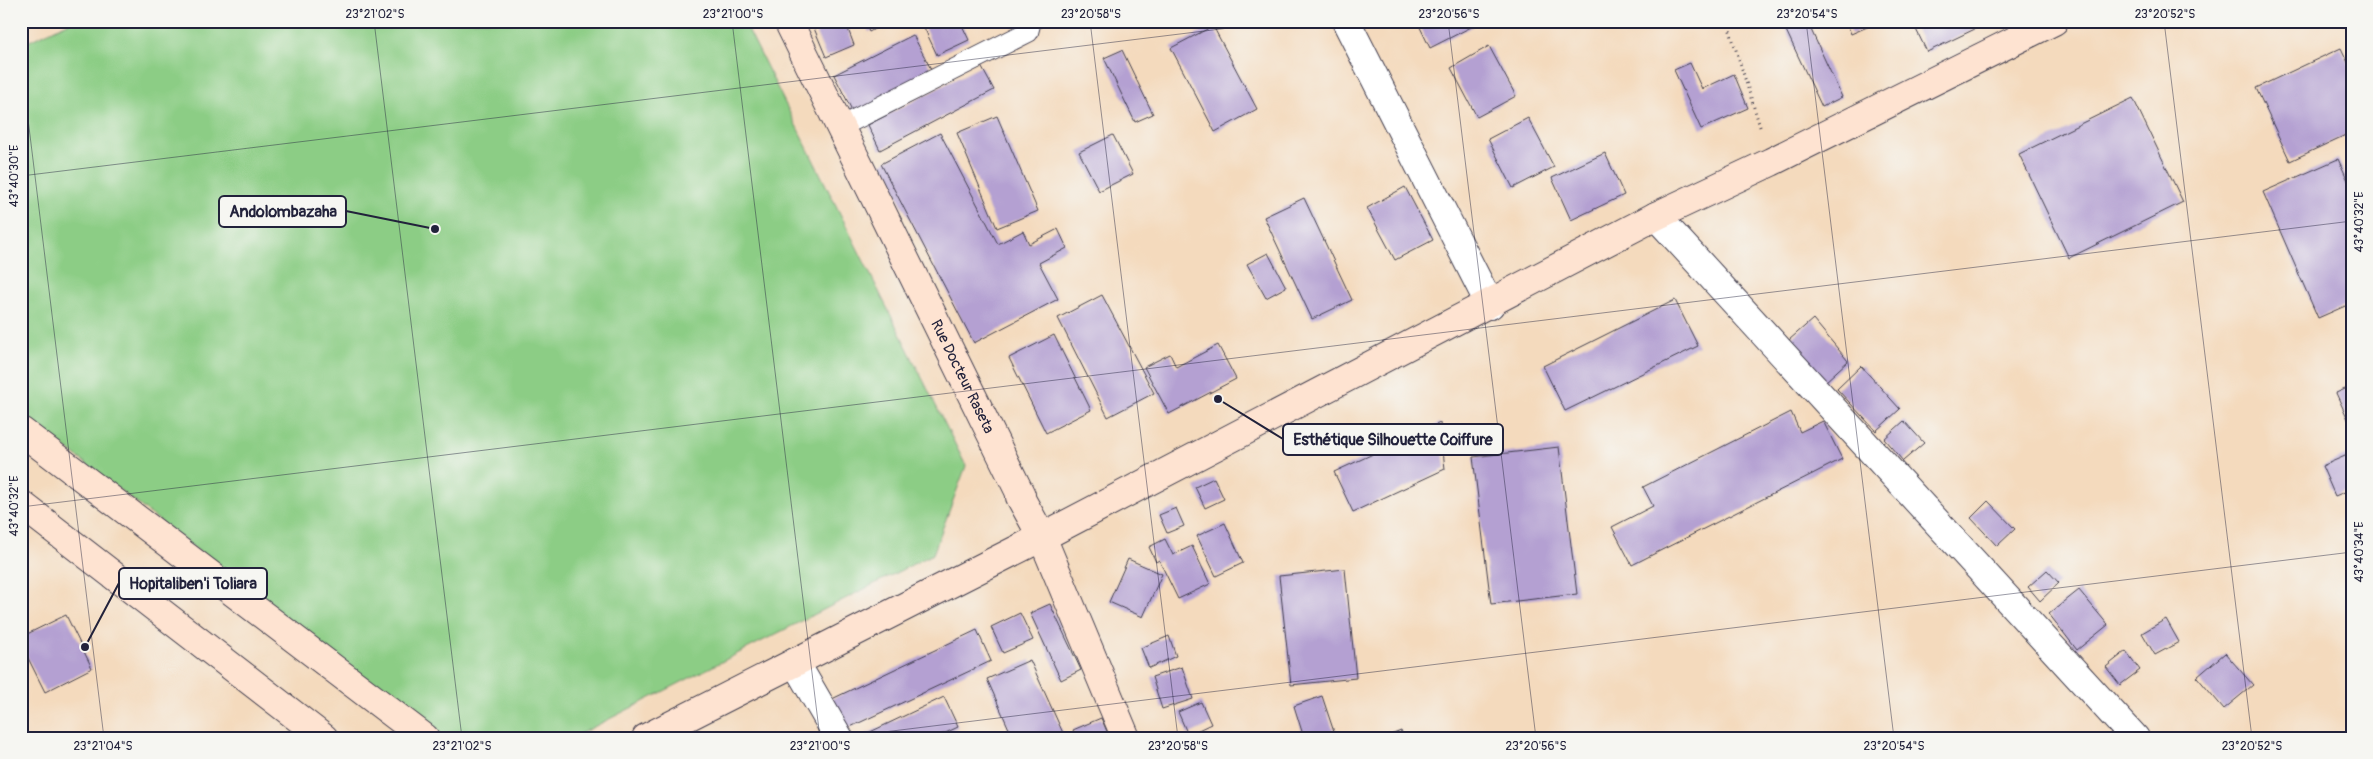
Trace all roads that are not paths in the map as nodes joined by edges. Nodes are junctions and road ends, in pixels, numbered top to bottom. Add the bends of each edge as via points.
1 (788, 21) edge
2 (1031, 21) edge
3 (1346, 21) edge
4 (2054, 21) edge
5 (840, 127) junction
6 (1656, 216) junction
7 (1490, 305) junction
8 (21, 431) edge
9 (21, 504) edge
10 (1042, 537) junction
11 (795, 662) junction
12 (324, 738) edge
13 (425, 738) edge
14 (646, 738) edge
15 (839, 738) edge
16 (1126, 738) edge
17 (2135, 738) edge

1 - 5 street, Rue Docteur Raseta
2 - 5 lane via 1028,32
3 - 7 street
4 - 6 street
5 - 10 street, Rue Docteur Raseta
6 - 7 street
6 - 17 street
7 - 10 street
8 - 13 street
9 - 12 street
10 - 11 street
10 - 16 street, Rue Docteur Raseta
11 - 14 street
11 - 15 street

